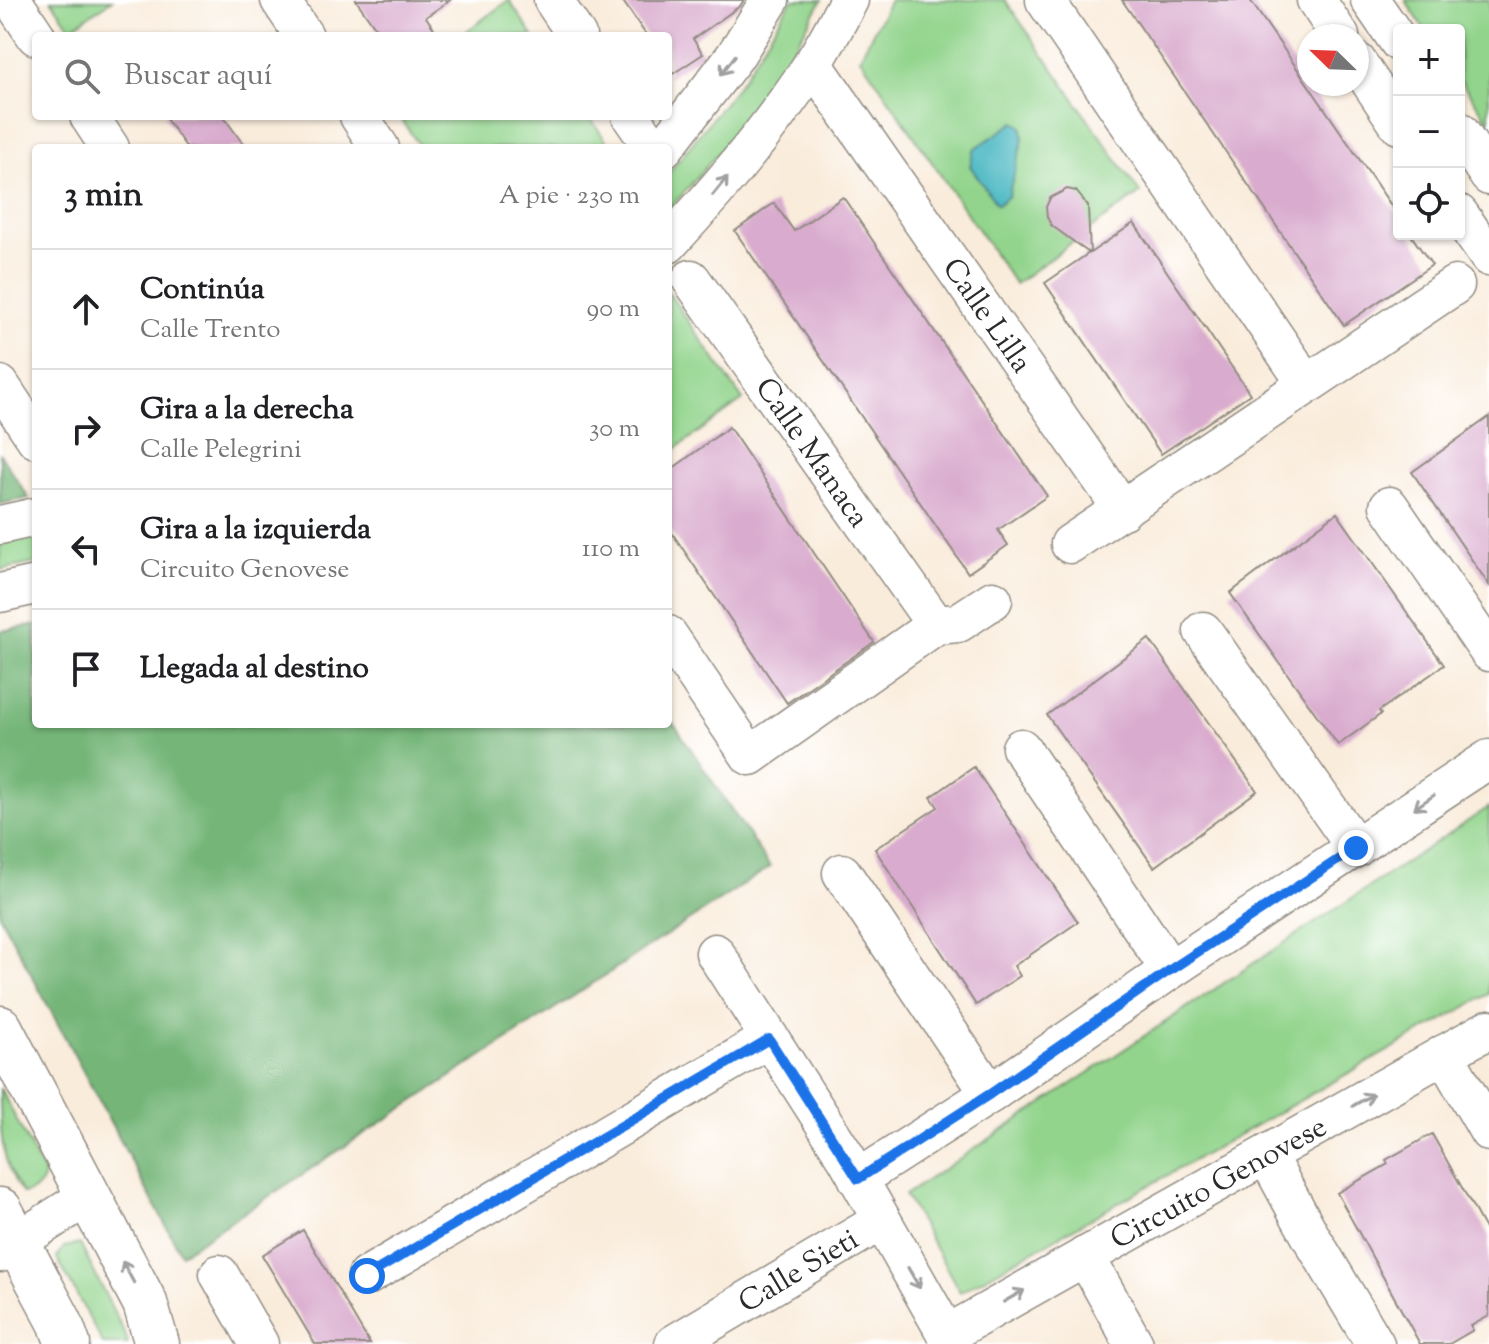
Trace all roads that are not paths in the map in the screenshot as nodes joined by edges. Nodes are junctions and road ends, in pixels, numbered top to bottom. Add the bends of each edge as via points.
1 (12, 0) edge
2 (280, 0) edge
3 (553, 0) edge
4 (770, 0) edge
5 (849, 0) edge
6 (1045, 0) edge
7 (1316, 0) edge
8 (1370, 0) edge
9 (1332, 24) edge
10 (33, 32) edge
11 (301, 32) edge
12 (574, 32) edge
13 (1393, 33) edge
14 (813, 64) junction
15 (1369, 80) edge
16 (1393, 116) edge
17 (92, 120) edge
18 (362, 120) edge
19 (634, 120) edge
20 (1465, 140) edge
21 (107, 144) edge
22 (377, 144) edge
23 (650, 144) edge
24 (667, 144) edge
25 (1489, 176) edge
26 (1465, 223) edge
27 (672, 240) edge
28 (1488, 257) edge
29 (691, 279) dead end
30 (1455, 285) dead end
31 (1306, 383) junction
32 (0, 385) edge
33 (32, 433) edge
34 (1389, 506) dead end
35 (1123, 510) junction
36 (32, 518) edge
37 (0, 525) edge
38 (1070, 544) dead end
39 (32, 586) edge
40 (0, 593) edge
41 (993, 600) dead end
42 (936, 625) junction
43 (1203, 631) dead end
44 (672, 641) edge
45 (1489, 652) edge
46 (1021, 748) dead end
47 (1489, 759) edge
48 (1356, 848) junction
49 (842, 873) dead end
50 (715, 953) dead end
51 (1170, 970) junction
52 (0, 1028) edge
53 (1489, 1029) edge
54 (769, 1039) junction
55 (1444, 1054) junction
56 (990, 1094) junction
57 (1489, 1132) edge
58 (1267, 1156) junction
59 (858, 1179) junction
60 (88, 1196) junction
61 (881, 1221) junction
62 (6, 1236) edge
63 (1085, 1256) junction
64 (219, 1274) dead end
65 (367, 1276) dead end
66 (949, 1339) edge
67 (68, 1344) edge
68 (157, 1344) edge
69 (259, 1344) edge
70 (674, 1344) edge
71 (1134, 1344) edge
72 (1375, 1344) edge

1 - 10 street
2 - 11 street
3 - 12 street
4 -> 24 street via 735,56
5 - 14 street
6 - 31 street
7 - 9 street
8 - 13 street
27 -> 14 street
14 - 35 street, Calle Lilla
15 - 16 street
17 - 21 street
18 - 22 street
19 - 23 street
20 - 25 street
26 - 28 street
29 - 42 street, Calle Manaca
30 - 31 street
31 - 35 street
32 - 33 street
34 - 45 street
35 - 38 street
36 - 37 street
39 - 40 street
41 - 42 street via 958,623
42 - 44 street via 750,756
43 - 48 street
46 - 51 street
47 -> 48 street
48 - 51 street
49 - 56 street
50 - 54 street
51 - 56 street
52 - 60 main road
53 - 55 street, Circuito Genovese
54 - 59 street
54 - 65 street
55 - 57 street
58 -> 55 street, Circuito Genovese
56 - 59 street
58 - 63 street, Circuito Genovese
58 - 72 street
59 - 61 street
60 - 62 street
68 -> 60 main road via 145,1303
61 -> 66 street
61 - 70 street, Calle Sieti
62 - 67 main road via 60,1322
66 -> 63 street, Circuito Genovese
63 - 71 street
64 - 69 street

